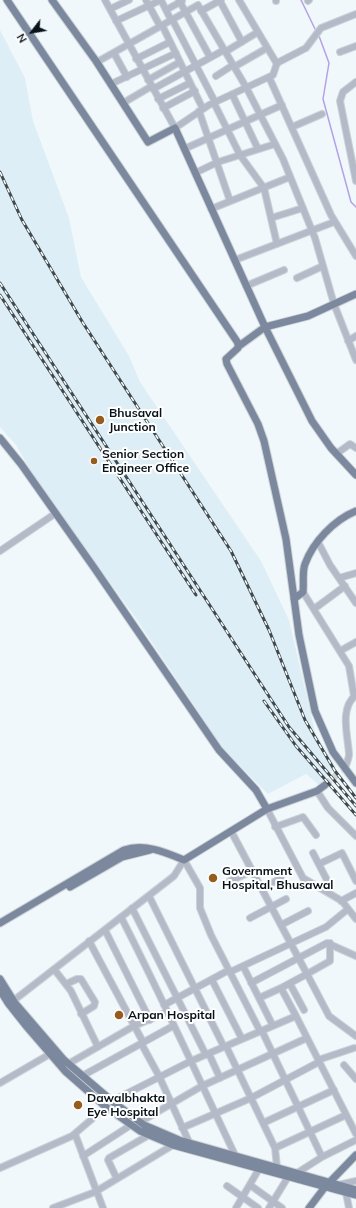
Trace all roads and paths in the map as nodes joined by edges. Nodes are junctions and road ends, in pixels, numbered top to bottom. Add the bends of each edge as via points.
1 (7, 0) edge
2 (52, 0) edge
3 (105, 0) edge
4 (129, 0) edge
5 (161, 0) edge
6 (220, 0) edge
7 (239, 0) edge
8 (181, 1) edge
9 (196, 2) edge
10 (148, 3) edge
11 (110, 9) junction
12 (166, 10) junction
13 (201, 11) junction
14 (185, 12) junction
15 (356, 14) edge
16 (172, 20) junction
17 (116, 21) junction
18 (161, 26) junction
19 (258, 32) junction
20 (170, 42) junction
21 (242, 42) junction
22 (128, 45) junction
23 (356, 46) edge
24 (267, 48) junction
25 (224, 51) junction
26 (340, 52) dead end
27 (114, 53) junction
28 (176, 53) junction
29 (210, 57) junction
30 (136, 59) junction
31 (97, 62) junction
32 (180, 62) junction
33 (277, 64) junction
34 (196, 65) junction
35 (234, 66) junction
36 (142, 69) junction
37 (184, 70) junction
38 (216, 76) dead end
39 (127, 77) junction
40 (269, 77) junction
41 (148, 80) junction
42 (190, 82) junction
43 (356, 82) edge
44 (111, 84) junction
45 (152, 87) junction
46 (246, 87) junction
47 (195, 91) junction
48 (232, 94) junction
49 (158, 99) junction
50 (214, 102) junction
51 (123, 103) junction
52 (282, 105) junction
53 (163, 108) junction
54 (201, 110) junction
55 (260, 114) junction
56 (322, 114) dead end
57 (244, 120) junction
58 (292, 127) junction
59 (175, 128) junction
60 (227, 129) junction
61 (209, 137) junction
62 (275, 144) junction
63 (184, 149) junction
64 (258, 149) junction
65 (240, 155) junction
66 (218, 162) junction
67 (195, 173) junction
68 (290, 177) junction
69 (356, 181) edge
70 (264, 188) junction
71 (230, 201) junction
72 (303, 208) junction
73 (211, 209) junction
74 (271, 218) junction
75 (334, 222) junction
76 (312, 230) junction
77 (277, 244) junction
78 (356, 256) edge
79 (234, 260) junction
80 (323, 266) junction
81 (284, 270) dead end
82 (297, 278) dead end
83 (246, 286) junction
84 (356, 294) edge
85 (334, 304) junction
86 (265, 327) junction
87 (356, 336) edge
88 (348, 340) junction
89 (239, 346) junction
90 (356, 360) edge
91 (0, 438) edge
92 (356, 448) edge
93 (336, 454) junction
94 (356, 475) edge
95 (356, 512) edge
96 (56, 513) junction
97 (318, 542) junction
98 (0, 551) edge
99 (356, 572) edge
100 (339, 578) junction
101 (345, 586) junction
102 (303, 592) junction
103 (294, 600) junction
104 (356, 603) edge
105 (314, 609) junction
106 (356, 642) edge
107 (340, 651) junction
108 (355, 695) edge
109 (344, 772) junction
110 (356, 778) edge
111 (356, 782) edge
112 (325, 784) tunnel mouth
113 (317, 791) junction
114 (267, 809) junction
115 (275, 827) junction
116 (230, 831) junction
117 (316, 835) dead end
118 (356, 836) edge
119 (313, 853) dead end
120 (184, 860) junction
121 (319, 864) junction
122 (252, 870) junction
123 (281, 878) dead end
124 (230, 881) dead end
125 (356, 881) edge
126 (328, 882) dead end
127 (262, 889) junction
128 (356, 893) edge
129 (149, 896) junction
130 (286, 898) dead end
131 (341, 901) junction
132 (271, 906) junction
133 (132, 908) junction
134 (348, 909) junction
135 (308, 911) dead end
136 (121, 917) junction
137 (250, 918) dead end
138 (356, 919) edge
139 (9, 920) junction
140 (0, 922) edge
141 (282, 925) junction
142 (0, 928) edge
143 (105, 930) junction
144 (90, 942) junction
145 (291, 943) junction
146 (330, 943) junction
147 (356, 956) edge
148 (299, 957) junction
149 (243, 966) junction
150 (54, 969) junction
151 (230, 972) junction
152 (306, 974) junction
153 (0, 979) edge
154 (212, 980) junction
155 (251, 983) junction
156 (66, 984) junction
157 (290, 984) junction
158 (195, 988) junction
159 (280, 988) junction
160 (0, 990) edge
161 (177, 998) junction
162 (259, 998) junction
163 (13, 1001) junction
164 (164, 1005) junction
165 (304, 1010) dead end
166 (167, 1012) junction
167 (82, 1014) junction
168 (296, 1016) junction
169 (150, 1020) junction
170 (134, 1026) junction
171 (173, 1026) junction
172 (273, 1026) junction
173 (356, 1028) edge
174 (261, 1031) junction
175 (355, 1036) edge
176 (307, 1038) junction
177 (242, 1039) junction
178 (142, 1042) junction
179 (225, 1046) junction
180 (98, 1047) junction
181 (354, 1048) dead end
182 (273, 1053) junction
183 (50, 1054) junction
184 (207, 1054) junction
185 (319, 1061) junction
186 (191, 1062) junction
187 (68, 1064) junction
188 (344, 1065) dead end
189 (238, 1069) junction
190 (82, 1076) junction
191 (159, 1076) junction
192 (220, 1078) junction
193 (356, 1079) edge
194 (286, 1080) junction
195 (0, 1083) edge
196 (202, 1086) junction
197 (334, 1090) junction
198 (251, 1098) junction
199 (171, 1103) junction
200 (109, 1104) junction
201 (298, 1107) junction
202 (216, 1114) junction
203 (346, 1115) junction
204 (140, 1122) junction
205 (263, 1123) junction
206 (131, 1125) junction
207 (182, 1128) junction
208 (310, 1131) junction
209 (75, 1134) junction
210 (356, 1134) edge
211 (149, 1135) junction
212 (356, 1140) edge
213 (188, 1142) junction
214 (173, 1145) junction
215 (275, 1148) junction
216 (235, 1155) junction
217 (356, 1155) edge
218 (83, 1156) junction
219 (322, 1157) junction
220 (277, 1167) junction
221 (0, 1168) edge
222 (259, 1169) junction
223 (297, 1173) junction
224 (288, 1177) junction
225 (117, 1179) junction
226 (356, 1181) edge
227 (250, 1185) junction
228 (327, 1185) junction
229 (338, 1185) junction
230 (227, 1186) dead end
231 (356, 1190) edge
232 (96, 1192) junction
233 (346, 1193) junction
234 (356, 1195) edge
235 (243, 1197) junction
236 (273, 1202) junction
237 (52, 1208) edge
238 (103, 1208) edge
239 (236, 1208) edge
240 (258, 1208) edge
241 (269, 1208) edge
242 (282, 1208) edge
243 (309, 1208) edge
244 (349, 1208) edge

1 - 89 main road
2 - 31 main road
3 - 11 street
4 - 11 street
5 - 10 street
5 - 12 street
6 - 13 street
6 - 21 street
7 - 19 street
8 - 12 street
8 - 14 street
9 - 13 street
9 - 14 street
10 - 17 street
10 - 18 street
11 - 17 street
12 - 16 street
13 - 25 street
14 - 16 street
14 - 29 street
15 - 33 street via 318,30 306,48
16 - 18 street
16 - 34 street
17 - 22 street
18 - 20 street
18 - 22 street
19 - 21 street
19 - 24 street
20 - 28 street
20 - 30 street
21 - 25 street
22 - 27 street
22 - 30 street
23 - 26 street
24 - 33 street
24 - 35 street
25 - 29 street
25 - 35 street
27 - 31 street
27 - 39 street
28 - 32 street
28 - 36 street
29 - 34 street
30 - 36 street
31 - 44 main road
32 - 37 street
32 - 41 street
33 - 40 street via 273,75
34 - 37 street
34 - 50 street
35 - 38 street
35 - 46 street
36 - 39 street
36 - 41 street
37 - 42 street
37 - 45 street
39 - 44 street
40 - 46 street
40 - 52 street
41 - 45 street
42 - 47 street
42 - 49 street
43 - 69 street via 343,92 340,101
44 - 51 main road
45 - 49 street
45 - 51 street
46 - 48 street
46 - 55 street
47 - 53 street
47 - 54 street
48 - 50 street
48 - 57 street
49 - 53 street
50 - 54 street
50 - 60 street
51 - 59 main road via 148,142
52 - 55 street
52 - 58 street
53 - 59 street
54 - 59 street
54 - 61 street
55 - 57 street
55 - 62 street
56 - 58 street
57 - 60 street
57 - 64 street
58 - 75 street
59 - 63 main road
60 - 61 street
60 - 65 street
61 - 63 street
61 - 66 street
62 - 64 street
62 - 68 street
63 - 67 main road
64 - 65 street
65 - 66 street
65 - 70 street
66 - 67 street
66 - 71 street
67 - 73 main road
68 - 70 street
68 - 72 street
70 - 71 street
70 - 74 street
71 - 73 street
72 - 74 street
72 - 76 street
73 - 79 main road
74 - 77 street
75 - 76 street
75 - 78 street
76 - 77 street
76 - 80 street
77 - 79 street
79 - 83 main road
80 - 82 street
80 - 85 street
81 - 83 street
83 - 86 main road
84 - 85 main road
85 - 86 main road via 308,316
85 - 88 street
86 - 89 main road
86 - 93 main road via 312,421
87 - 88 street
88 - 90 street
89 - 103 main road via 228,356 227,364 264,441 286,539
91 - 96 main road
92 - 93 street via 350,444
93 - 94 main road
95 - 97 main road
96 - 98 street
96 - 114 main road via 219,750 256,790
97 - 100 street
97 - 102 main road via 305,565
99 - 100 street
100 - 101 street
101 - 104 street
101 - 105 street
102 - 103 main road
102 - 105 street
103 - 109 main road via 315,711
105 - 107 street
106 - 107 street
107 - 108 street via 350,668
108 - 109 street via 348,707 345,726 349,756
109 - 110 main road
109 - 111 main road
112 - 113 main road
113 - 114 main road
113 - 118 street via 328,808
114 - 115 street
114 - 116 main road
115 - 117 street via 303,817
115 - 131 street via 303,878
116 - 120 main road
116 - 122 street
119 - 121 street
120 - 129 street via 174,876
120 - 139 main road via 154,849 113,859
120 - 151 street via 199,886 200,908
121 - 125 street via 342,853
121 - 126 street
122 - 124 street
122 - 127 street
123 - 127 street
127 - 132 street
128 - 131 street
129 - 133 street
129 - 158 street
130 - 132 street
131 - 134 street
132 - 137 street
132 - 141 street
133 - 136 street
133 - 161 street
134 - 138 street
134 - 145 street via 328,926
135 - 141 street
136 - 143 street
136 - 164 street
139 - 140 main road
139 - 142 main road
141 - 145 street
143 - 144 street
143 - 169 street
144 - 150 street
144 - 170 street
145 - 148 street
145 - 149 street
146 - 147 street
146 - 148 street
146 - 152 street via 330,961
148 - 152 street
148 - 155 street
149 - 151 street
149 - 155 street
150 - 156 street
150 - 163 street
151 - 154 street
151 - 174 street
152 - 157 street
152 - 175 street via 328,1014
153 - 163 main road
154 - 158 street
154 - 177 street
155 - 162 street
156 - 167 street
156 - 167 street via 81,979 95,1002 94,1006
157 - 159 street
157 - 165 street
158 - 161 street
158 - 179 street
159 - 162 street
159 - 168 street
160 - 183 main road
161 - 164 street
161 - 184 street
162 - 172 street
163 - 187 main road
164 - 166 street
166 - 169 street
166 - 171 street
167 - 180 street
168 - 172 street
168 - 176 street
169 - 170 street
170 - 178 street
170 - 180 street
171 - 178 street
171 - 186 street
172 - 174 street
173 - 175 street
174 - 177 street
174 - 182 street
176 - 182 street
176 - 185 street
177 - 179 street
178 - 190 street
178 - 191 street
179 - 184 street
179 - 189 street
180 - 187 street
181 - 185 street
182 - 189 street
182 - 194 street
183 - 195 street
183 - 200 main road via 65,1070
184 - 186 street
184 - 192 street
185 - 194 street
185 - 197 street
186 - 191 street
186 - 196 street
187 - 190 main road
188 - 193 street
189 - 192 street
189 - 198 street
190 - 200 main road
191 - 199 street
191 - 200 street
192 - 196 street
194 - 198 street
194 - 201 street
196 - 199 street
196 - 202 street
197 - 201 street
197 - 203 street
198 - 202 street
198 - 205 street
199 - 204 street
199 - 207 street
200 - 204 main road
200 - 206 main road
200 - 209 street
201 - 205 street
201 - 208 street
202 - 207 street
202 - 216 street
203 - 208 street
203 - 210 street
204 - 213 main road
205 - 215 street
206 - 211 main road
206 - 218 street
207 - 213 street
208 - 215 street
208 - 219 street
209 - 218 street
209 - 221 street
211 - 214 main road
211 - 225 street via 109,1158
212 - 219 street
213 - 216 main road
214 - 222 main road
214 - 225 street
215 - 220 street
216 - 220 main road
217 - 228 main road
218 - 232 street
219 - 223 street
220 - 223 main road
222 - 224 main road
222 - 227 street
223 - 228 main road
224 - 228 main road
224 - 236 street
225 - 232 street
226 - 229 street
227 - 235 street
227 - 236 street
228 - 229 main road
228 - 233 main road
228 - 243 main road
229 - 231 main road
230 - 235 street
232 - 237 street
232 - 238 street
233 - 234 main road
233 - 244 street
235 - 239 street
235 - 240 street
236 - 241 street
236 - 242 street

